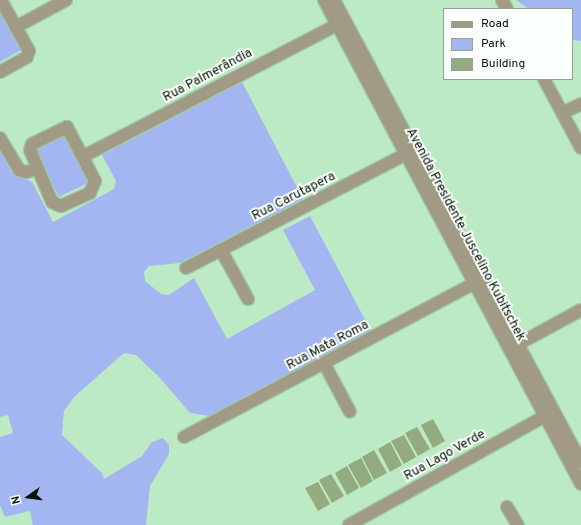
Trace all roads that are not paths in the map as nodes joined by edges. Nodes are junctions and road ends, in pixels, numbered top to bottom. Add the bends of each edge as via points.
1 (1, 0) edge
2 (66, 0) edge
3 (324, 0) edge
4 (334, 0) edge
5 (341, 22) junction
6 (16, 27) junction
7 (0, 72) edge
8 (545, 80) edge
9 (581, 104) edge
10 (562, 113) junction
11 (0, 138) edge
12 (581, 148) edge
13 (410, 152) junction
14 (84, 156) junction
15 (36, 169) junction
16 (221, 250) junction
17 (186, 268) dead end
18 (480, 281) junction
19 (248, 299) dead end
20 (581, 310) edge
21 (514, 346) junction
22 (324, 363) junction
23 (350, 412) dead end
24 (550, 413) junction
25 (184, 437) dead end
26 (581, 462) edge
27 (581, 484) edge
28 (507, 507) dead end
29 (349, 525) edge
30 (518, 525) edge

1 - 6 street
2 - 6 street
3 - 5 street, Avenida Presidente Juscelino Kubitschek
4 - 5 street, Avenida Presidente Juscelino Kubitschek
5 - 13 street, Avenida Presidente Juscelino Kubitschek
5 - 14 street, Rua Palmerândia
6 - 7 street via 29,54
8 - 10 street
9 - 10 street
10 - 12 street
11 - 15 street via 19,170
13 - 16 street, Rua Carutapera
13 - 18 street, Avenida Presidente Juscelino Kubitschek
14 - 15 street via 70,128 63,128 32,144 30,154
14 - 15 street via 95,181 95,187 61,206 52,202
16 - 17 street, Rua Carutapera
16 - 19 street
18 - 21 street, Avenida Presidente Juscelino Kubitschek
18 - 22 street, Rua Mata Roma
20 - 21 street
21 - 24 street, Avenida Presidente Juscelino Kubitschek
22 - 23 street
22 - 25 street, Rua Mata Roma
24 - 26 street, Avenida Presidente Juscelino Kubitschek
24 - 27 street, Avenida Presidente Juscelino Kubitschek
24 - 29 street, Rua Lago Verde
28 - 30 street

